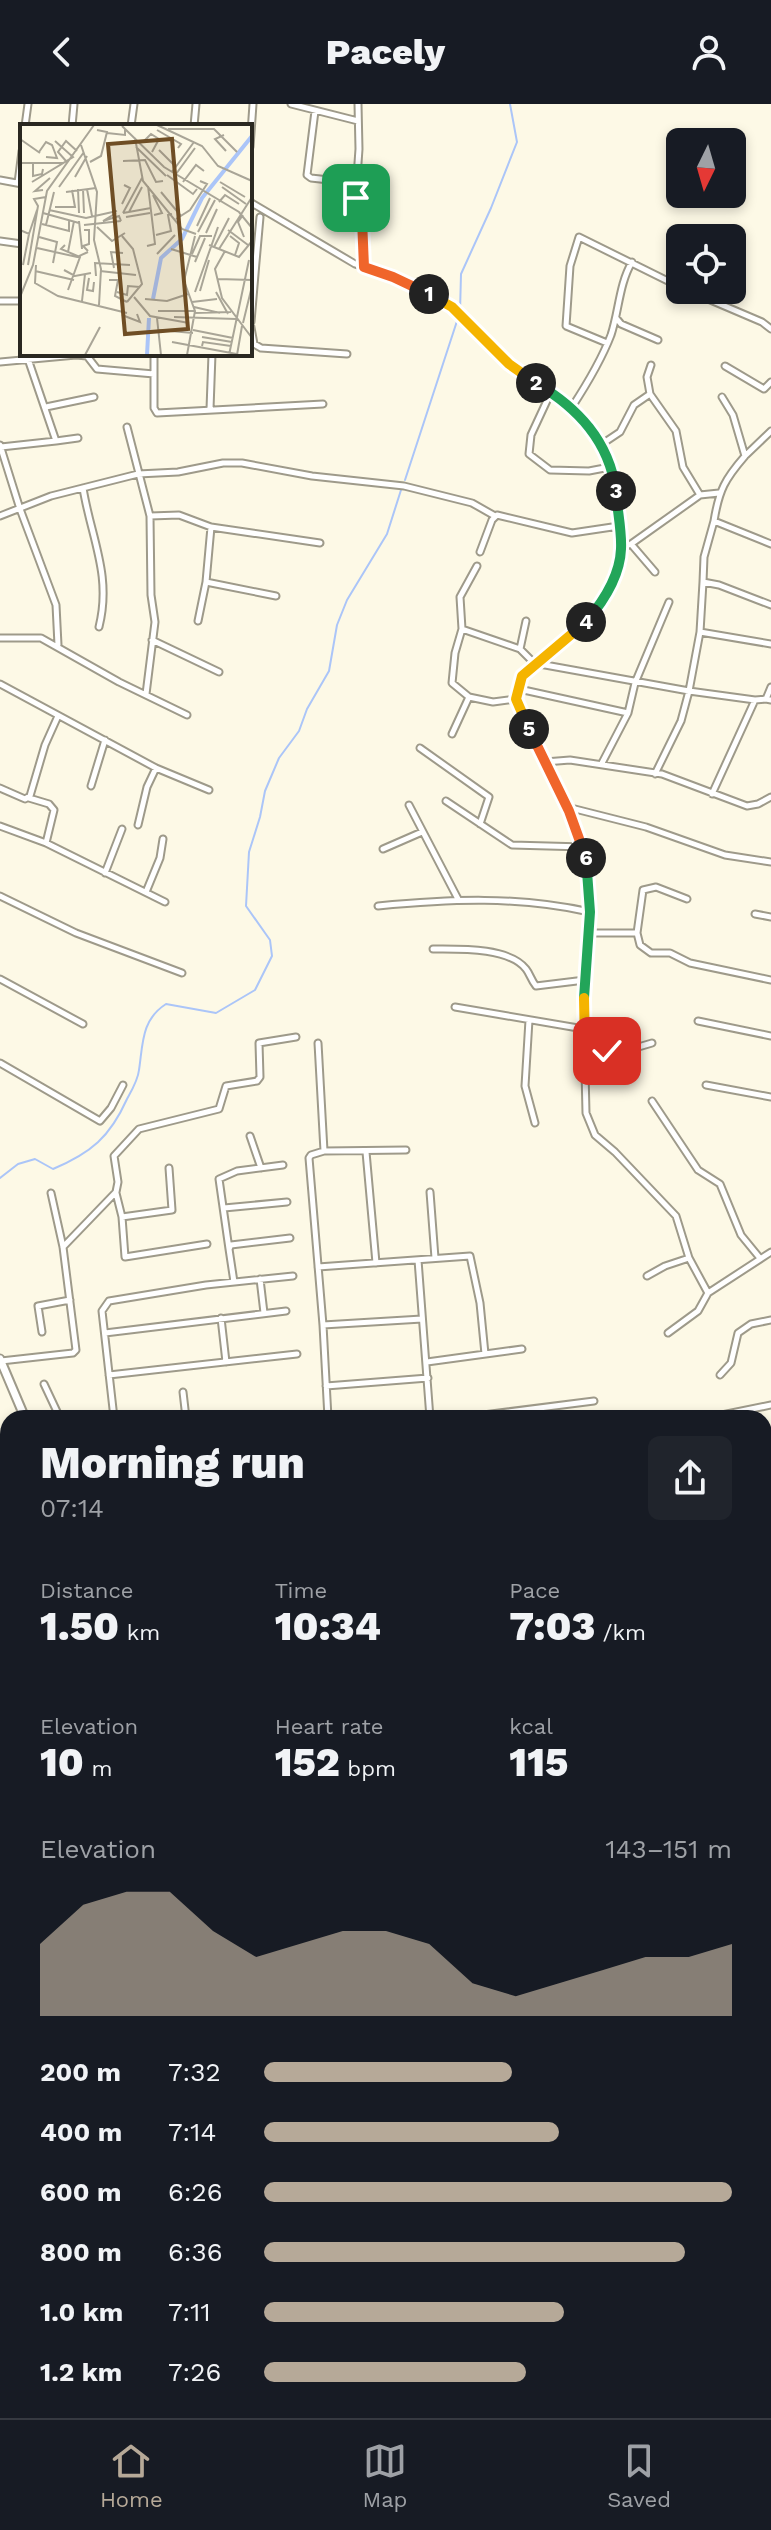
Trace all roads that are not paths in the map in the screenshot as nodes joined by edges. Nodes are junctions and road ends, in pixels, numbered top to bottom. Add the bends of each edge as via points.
1 (28, 104) edge
2 (74, 104) edge
3 (134, 104) edge
4 (196, 104) edge
5 (253, 104) edge
6 (291, 104) edge
7 (358, 104) edge
8 (315, 111) junction
9 (358, 121) junction
10 (25, 124) edge
11 (72, 124) edge
12 (131, 124) edge
13 (194, 124) edge
14 (252, 124) edge
15 (0, 180) edge
16 (356, 183) junction
17 (20, 184) edge
18 (252, 203) edge
19 (260, 217) dead end
20 (0, 241) edge
21 (20, 244) edge
22 (253, 262) edge
23 (632, 262) junction
24 (364, 267) junction
25 (666, 280) edge
26 (252, 292) edge
27 (720, 304) edge
28 (615, 317) junction
29 (771, 329) edge
30 (252, 340) edge
31 (658, 340) dead end
32 (607, 343) junction
33 (347, 354) dead end
34 (57, 356) edge
35 (87, 356) edge
36 (154, 356) edge
37 (212, 356) edge
38 (28, 359) junction
39 (0, 362) edge
40 (651, 365) dead end
41 (725, 366) dead end
42 (154, 374) junction
43 (771, 382) edge
44 (551, 392) junction
45 (650, 394) junction
46 (94, 397) dead end
47 (722, 397) dead end
48 (323, 404) dead end
49 (46, 407) junction
50 (572, 407) junction
51 (210, 409) junction
52 (127, 427) dead end
53 (771, 431) edge
54 (78, 438) dead end
55 (56, 441) junction
56 (602, 444) junction
57 (0, 446) edge
58 (745, 456) junction
59 (610, 467) junction
60 (138, 474) junction
61 (83, 488) junction
62 (719, 493) junction
63 (700, 495) junction
64 (20, 509) junction
65 (0, 516) edge
66 (150, 516) junction
67 (495, 516) junction
68 (714, 521) junction
69 (619, 526) junction
70 (211, 527) junction
71 (320, 543) dead end
72 (631, 544) junction
73 (771, 544) edge
74 (621, 548) junction
75 (480, 552) dead end
76 (477, 566) dead end
77 (655, 572) dead end
78 (206, 582) junction
79 (703, 582) junction
80 (276, 596) dead end
81 (669, 602) dead end
82 (771, 605) edge
83 (198, 621) dead end
84 (526, 621) dead end
85 (99, 627) dead end
86 (462, 629) junction
87 (700, 632) junction
88 (0, 638) edge
89 (152, 640) junction
90 (771, 644) edge
91 (58, 645) junction
92 (520, 649) junction
93 (534, 663) junction
94 (219, 672) dead end
95 (635, 683) junction
96 (0, 684) edge
97 (771, 687) edge
98 (519, 689) junction
99 (689, 691) junction
100 (146, 694) junction
101 (469, 697) junction
102 (516, 699) junction
103 (755, 700) junction
104 (769, 700) edge
105 (628, 713) junction
106 (187, 715) dead end
107 (58, 716) junction
108 (452, 734) dead end
109 (105, 740) junction
110 (420, 748) dead end
111 (545, 762) junction
112 (602, 764) junction
113 (156, 768) junction
114 (655, 774) junction
115 (91, 786) dead end
116 (0, 788) edge
117 (209, 790) dead end
118 (712, 794) junction
119 (771, 797) edge
120 (29, 798) junction
121 (446, 801) dead end
122 (409, 805) dead end
123 (569, 811) junction
124 (480, 824) junction
125 (138, 825) dead end
126 (0, 826) edge
127 (122, 829) dead end
128 (422, 832) junction
129 (163, 839) dead end
130 (46, 843) junction
131 (584, 847) junction
132 (383, 849) dead end
133 (771, 862) edge
134 (105, 873) junction
135 (146, 892) junction
136 (0, 896) edge
137 (458, 899) junction
138 (687, 899) dead end
139 (165, 902) dead end
140 (378, 906) dead end
141 (590, 912) junction
142 (755, 914) dead end
143 (771, 917) edge
144 (589, 933) junction
145 (637, 933) junction
146 (433, 949) dead end
147 (182, 973) dead end
148 (0, 979) edge
149 (585, 980) junction
150 (771, 980) edge
151 (455, 1007) dead end
152 (529, 1020) junction
153 (698, 1021) dead end
154 (83, 1024) dead end
155 (584, 1029) junction
156 (771, 1036) edge
157 (296, 1037) dead end
158 (318, 1043) dead end
159 (652, 1043) dead end
160 (585, 1047) junction
161 (0, 1063) edge
162 (123, 1085) dead end
163 (706, 1085) dead end
164 (771, 1097) edge
165 (652, 1101) dead end
166 (535, 1123) dead end
167 (250, 1136) dead end
168 (406, 1150) dead end
169 (324, 1151) junction
170 (366, 1152) junction
171 (283, 1165) dead end
172 (169, 1168) dead end
173 (261, 1168) junction
174 (116, 1192) junction
175 (430, 1192) dead end
176 (51, 1193) dead end
177 (287, 1202) dead end
178 (224, 1208) junction
179 (122, 1217) junction
180 (290, 1238) dead end
181 (207, 1244) dead end
182 (63, 1247) junction
183 (229, 1249) junction
184 (771, 1252) edge
185 (759, 1257) junction
186 (435, 1258) junction
187 (689, 1258) junction
188 (418, 1260) junction
189 (376, 1263) junction
190 (318, 1267) junction
191 (293, 1276) dead end
192 (647, 1276) dead end
193 (260, 1279) junction
194 (234, 1282) junction
195 (708, 1293) junction
196 (70, 1300) junction
197 (286, 1311) dead end
198 (264, 1313) junction
199 (221, 1318) junction
200 (422, 1319) junction
201 (771, 1320) edge
202 (323, 1325) junction
203 (42, 1332) dead end
204 (105, 1333) junction
205 (668, 1333) dead end
206 (522, 1349) dead end
207 (297, 1354) dead end
208 (485, 1354) junction
209 (0, 1360) edge
210 (226, 1362) junction
211 (427, 1362) junction
212 (109, 1375) junction
213 (720, 1375) dead end
214 (428, 1378) junction
215 (44, 1384) dead end
216 (326, 1386) junction
217 (183, 1392) dead end
218 (594, 1401) dead end
219 (771, 1405) edge
220 (22, 1410) edge
221 (56, 1410) edge
222 (113, 1410) edge
223 (185, 1410) edge
224 (328, 1410) edge
225 (430, 1410) edge
226 (533, 1410) edge
227 (746, 1410) edge

1 - 10 street
2 - 11 street
3 - 12 street
4 - 13 street
5 - 14 street
6 - 8 street
7 - 9 street
8 - 9 street
8 - 16 street via 307,175
9 - 16 street
15 - 17 street
16 - 24 street
18 - 24 street
19 - 22 street
20 - 21 street
22 - 26 street
23 - 25 street
23 - 28 street
23 - 32 street via 585,238 577,239 566,326
24 - 44 street via 452,307 517,371
27 - 29 street
28 - 31 street
28 - 32 street
30 - 33 street via 261,348
32 - 50 street
34 - 38 street
35 - 42 street via 100,370
36 - 42 street
37 - 51 street
38 - 39 street
38 - 49 street
40 - 45 street
41 - 43 street via 764,389
42 - 51 street via 157,413
44 - 50 street
44 - 59 street via 531,435 529,454 547,470
45 - 56 street via 634,405 618,435
45 - 63 street via 676,431 683,467
46 - 49 street
47 - 58 street
48 - 51 street
49 - 55 street
50 - 56 street
52 - 60 street
53 - 58 street
54 - 55 street
55 - 57 street
56 - 59 street
57 - 64 street
58 - 62 street
59 - 69 street
60 - 61 street
60 - 66 street
60 - 67 street via 242,463 404,486 472,503
61 - 64 street
61 - 85 street via 104,578
62 - 63 street
62 - 68 street
63 - 72 street
64 - 65 street
64 - 91 street via 56,605
66 - 70 street via 182,516
66 - 89 street
67 - 69 street via 572,533
67 - 75 street
68 - 73 street
68 - 79 street
69 - 74 street
70 - 71 street
70 - 78 street
72 - 74 street
72 - 77 street
74 - 93 street via 608,593 587,621
76 - 86 street via 460,597
78 - 80 street
78 - 83 street
79 - 82 street
79 - 87 street
81 - 95 street
84 - 92 street
86 - 92 street
86 - 101 street via 452,683
87 - 90 street
87 - 99 street
88 - 91 street via 30,636
89 - 94 street
89 - 100 street
91 - 100 street
92 - 93 street
93 - 95 street
93 - 98 street
95 - 99 street
95 - 105 street
96 - 107 street
97 - 104 street
98 - 102 street
98 - 105 street
99 - 103 street
99 - 114 street
100 - 106 street
101 - 102 street
101 - 108 street
102 - 111 street
103 - 104 street
103 - 118 street
105 - 112 street
107 - 109 street
107 - 120 street
109 - 113 street
109 - 115 street
110 - 124 street via 489,797
111 - 112 street
111 - 123 street
112 - 114 street
113 - 117 street
113 - 125 street
114 - 118 street
116 - 120 street
118 - 119 street via 747,806
120 - 130 street via 54,810
121 - 124 street
122 - 128 street
123 - 131 street
123 - 133 street via 646,827 725,855
124 - 131 street via 512,845
126 - 130 street
127 - 134 street
128 - 132 street
128 - 137 street
129 - 135 street
130 - 134 street
131 - 141 street
134 - 135 street
135 - 139 street
136 - 147 street via 76,933
137 - 140 street
137 - 141 street via 552,904
138 - 145 street via 656,887 643,890
141 - 144 street
142 - 143 street
144 - 145 street
144 - 149 street
145 - 150 street via 640,945 651,953 670,953 690,963
146 - 149 street via 507,957 526,969 536,986
148 - 154 street
149 - 155 street
151 - 152 street
152 - 155 street
152 - 166 street via 525,1086
153 - 156 street
155 - 160 street
157 - 174 street via 259,1043 260,1077 226,1086 219,1109 146,1127 128,1138 114,1156
158 - 169 street
159 - 160 street via 618,1053
160 - 187 street via 589,1124 676,1216
161 - 162 street via 100,1121
163 - 164 street
165 - 185 street via 698,1170 720,1184 741,1235
167 - 173 street
168 - 170 street
169 - 170 street
169 - 190 street via 309,1158
170 - 189 street
171 - 173 street
172 - 179 street via 172,1210
173 - 178 street via 219,1179
174 - 179 street
174 - 182 street
175 - 186 street
176 - 182 street
177 - 178 street
178 - 183 street
179 - 181 street via 125,1257
180 - 183 street via 238,1243
182 - 196 street
183 - 194 street
184 - 185 street
185 - 195 street
186 - 188 street
186 - 208 street via 472,1259
187 - 192 street
187 - 195 street
188 - 189 street
188 - 200 street
189 - 190 street
190 - 202 street
191 - 193 street
193 - 194 street
193 - 198 street
194 - 204 street via 109,1301 102,1311
195 - 205 street via 698,1311
196 - 203 street via 38,1306
196 - 209 street via 73,1353
197 - 198 street
198 - 199 street
199 - 204 street
199 - 210 street
200 - 202 street
200 - 211 street
201 - 213 street via 738,1333 731,1363
202 - 216 street
204 - 212 street
206 - 208 street
207 - 210 street
208 - 211 street
209 - 220 street
210 - 212 street
211 - 214 street
212 - 222 street
214 - 216 street
214 - 225 street
215 - 221 street
216 - 224 street
217 - 223 street
218 - 226 street
219 - 227 street

